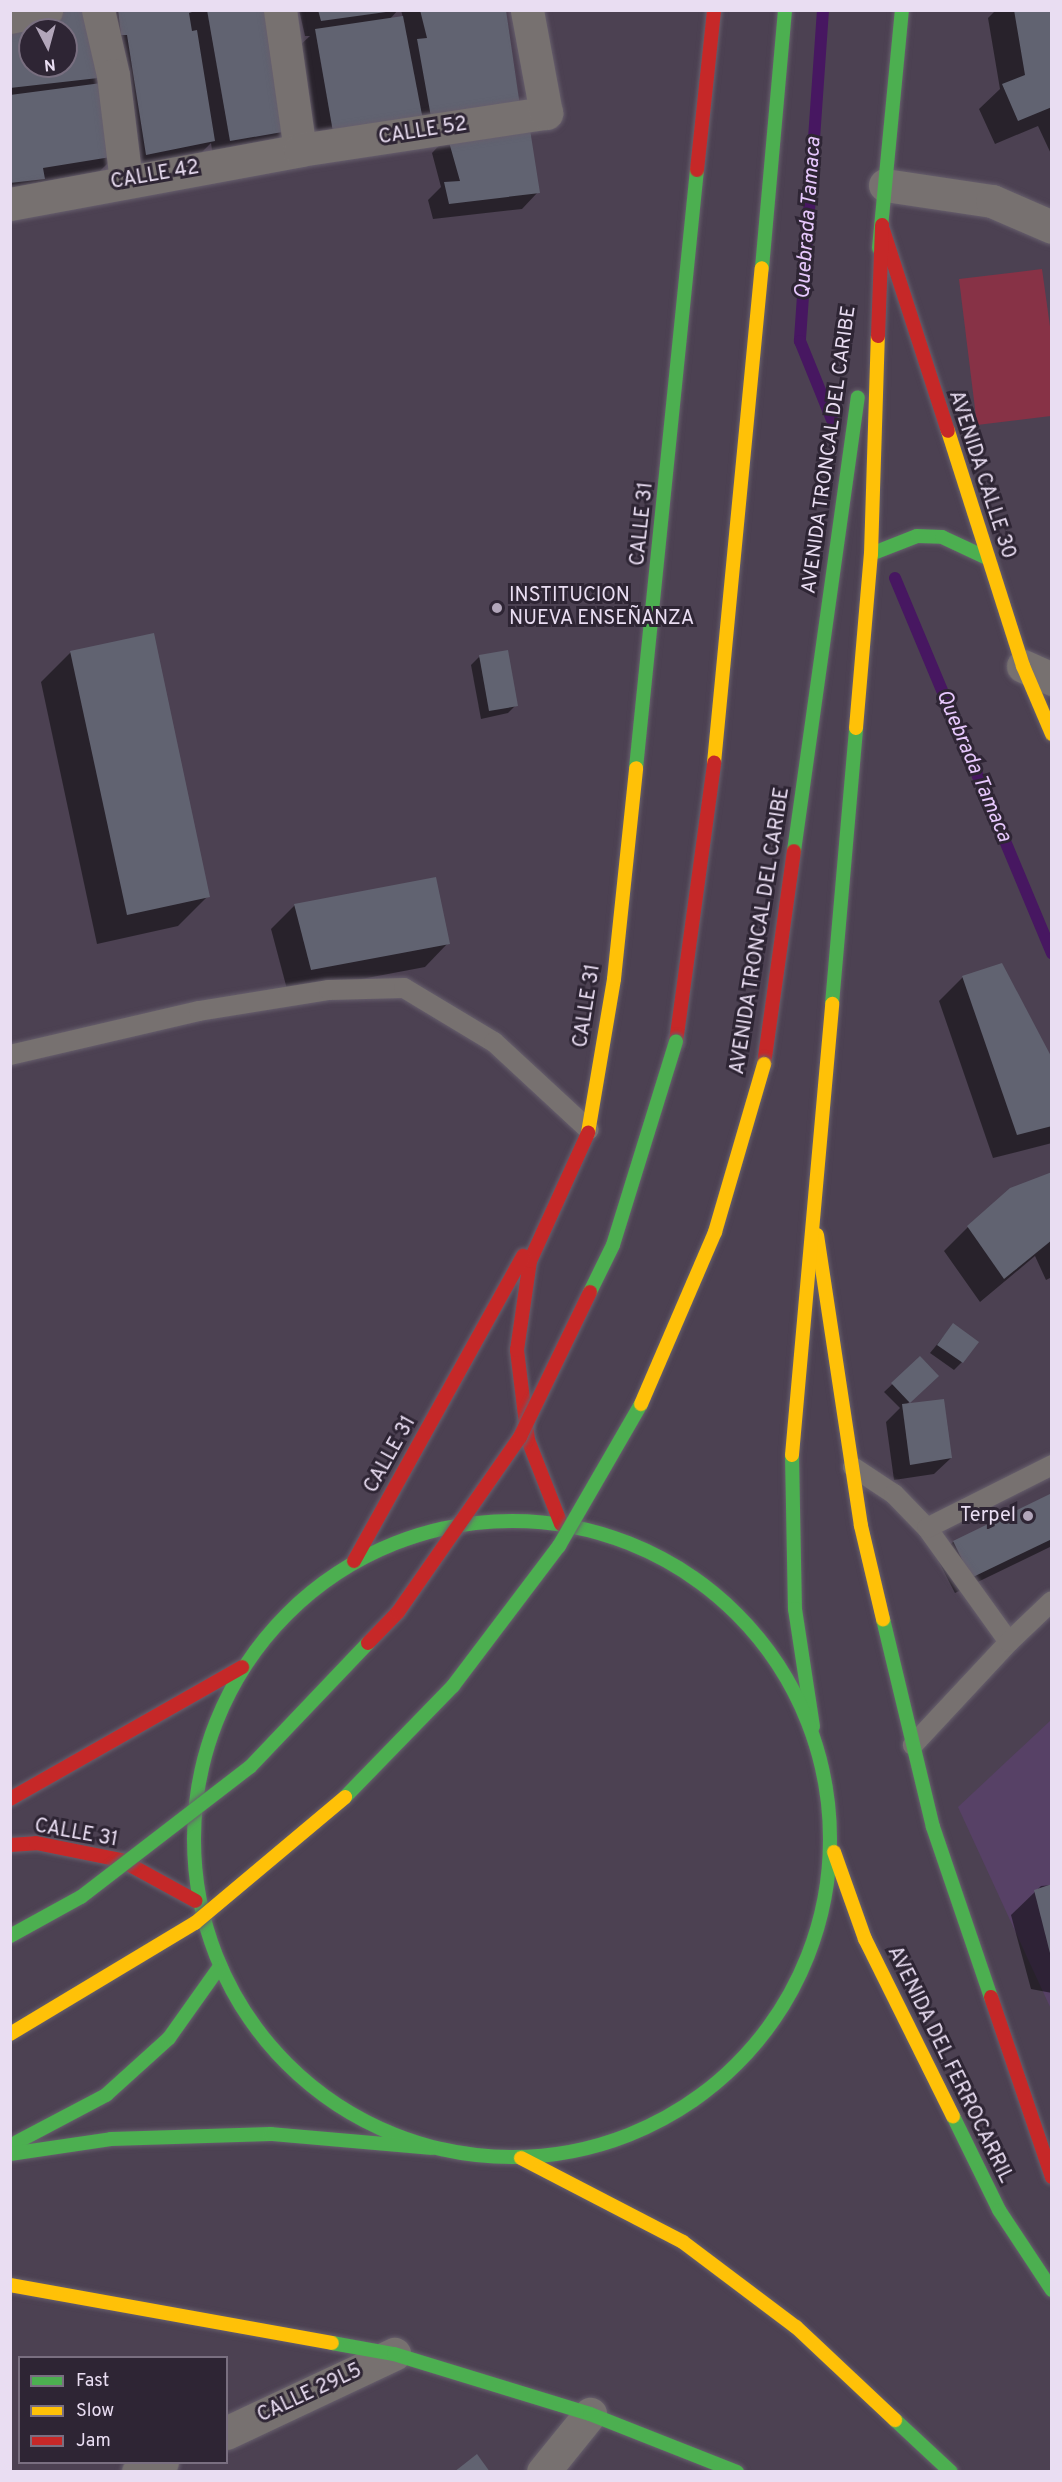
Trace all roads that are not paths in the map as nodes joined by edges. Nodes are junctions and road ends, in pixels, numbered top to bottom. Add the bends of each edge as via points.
1 (46, 10) edge
2 (98, 10) edge
3 (280, 10) edge
4 (527, 10) edge
5 (714, 10) edge
6 (784, 10) edge
7 (902, 10) edge
8 (10, 17) edge
9 (300, 150) junction
10 (126, 181) junction
11 (885, 185) junction
12 (10, 204) edge
13 (882, 225) junction
14 (1052, 227) edge
15 (871, 554) junction
16 (987, 558) junction
17 (1037, 672) edge
18 (1052, 734) edge
19 (10, 1055) edge
20 (589, 1130) junction
21 (566, 1178) junction
22 (813, 1206) junction
23 (1052, 1465) edge
24 (853, 1467) junction
25 (561, 1524) junction
26 (927, 1528) junction
27 (354, 1561) junction
28 (1052, 1601) edge
29 (1009, 1642) junction
30 (242, 1667) junction
31 (813, 1727) junction
32 (913, 1745) junction
33 (10, 1799) edge
34 (10, 1845) edge
35 (832, 1847) junction
36 (196, 1900) junction
37 (10, 1936) edge
38 (218, 1969) junction
39 (10, 2034) edge
40 (10, 2144) edge
41 (432, 2148) junction
42 (10, 2154) edge
43 (521, 2158) junction
44 (1052, 2177) edge
45 (10, 2285) edge
46 (1052, 2290) edge
47 (394, 2354) junction
48 (590, 2414) junction
49 (228, 2432) edge
50 (159, 2464) edge
51 (138, 2472) edge
52 (543, 2472) edge
53 (737, 2472) edge
54 (951, 2472) edge

1 - 8 street
2 - 10 street via 113,75
3 - 9 street
4 - 9 street, CALLE 52 via 546,113
5 - 20 main road, CALLE 31 via 614,979
6 - 37 main road, bridge via 726,672 676,1042 613,1245 520,1437 398,1612 250,1767 81,1897
7 - 11 main road, AVENIDA TRONCAL DEL CARIBE
9 - 10 street, CALLE 42
10 - 12 street, CALLE 42
11 - 13 main road, AVENIDA TRONCAL DEL CARIBE
11 - 14 street via 992,201
13 - 15 main road
13 - 16 main road, AVENIDA CALLE 30
13 - 39 main road, AVENIDA TRONCAL DEL CARIBE, bridge via 764,1064 715,1232 647,1394 559,1546 453,1686 331,1812 195,1923
15 - 16 main road via 892,542 925,536 966,545
15 - 22 main road
16 - 17 main road, AVENIDA CALLE 30
17 - 18 main road, AVENIDA CALLE 30
19 - 20 lane via 199,1011 329,990 404,988 494,1042
20 - 21 main road, CALLE 31
21 - 25 main road, CALLE 31 via 530,1261 517,1350 528,1440
21 - 27 main road, CALLE 31
22 - 24 main road
22 - 31 main road via 789,1492 795,1609
23 - 26 lane
24 - 26 lane via 894,1494
24 - 32 main road via 861,1526
25 - 27 main road via 455,1525
25 - 31 main road via 662,1557 746,1621 778,1663
26 - 29 lane
27 - 30 main road via 311,1590
28 - 29 lane
29 - 32 lane
30 - 33 main road, CALLE 31
30 - 36 main road via 204,1752 191,1820
31 - 35 main road via 826,1776
32 - 44 main road via 933,1827
34 - 36 main road, CALLE 31 via 36,1843 121,1860
35 - 43 main road via 820,1926 789,2000 739,2064 676,2114 601,2145
35 - 46 main road, AVENIDA DEL FERROCARRIL via 865,1940 999,2210
36 - 38 main road
38 - 40 main road via 169,2038 106,2095
38 - 41 main road via 270,2049 294,2070 344,2111
41 - 42 main road via 271,2134 111,2139
41 - 43 main road
43 - 54 main road via 683,2242 796,2327
45 - 47 main road
47 - 48 main road
47 - 49 street, CALLE 29L5
48 - 52 street
48 - 53 main road
50 - 51 street

